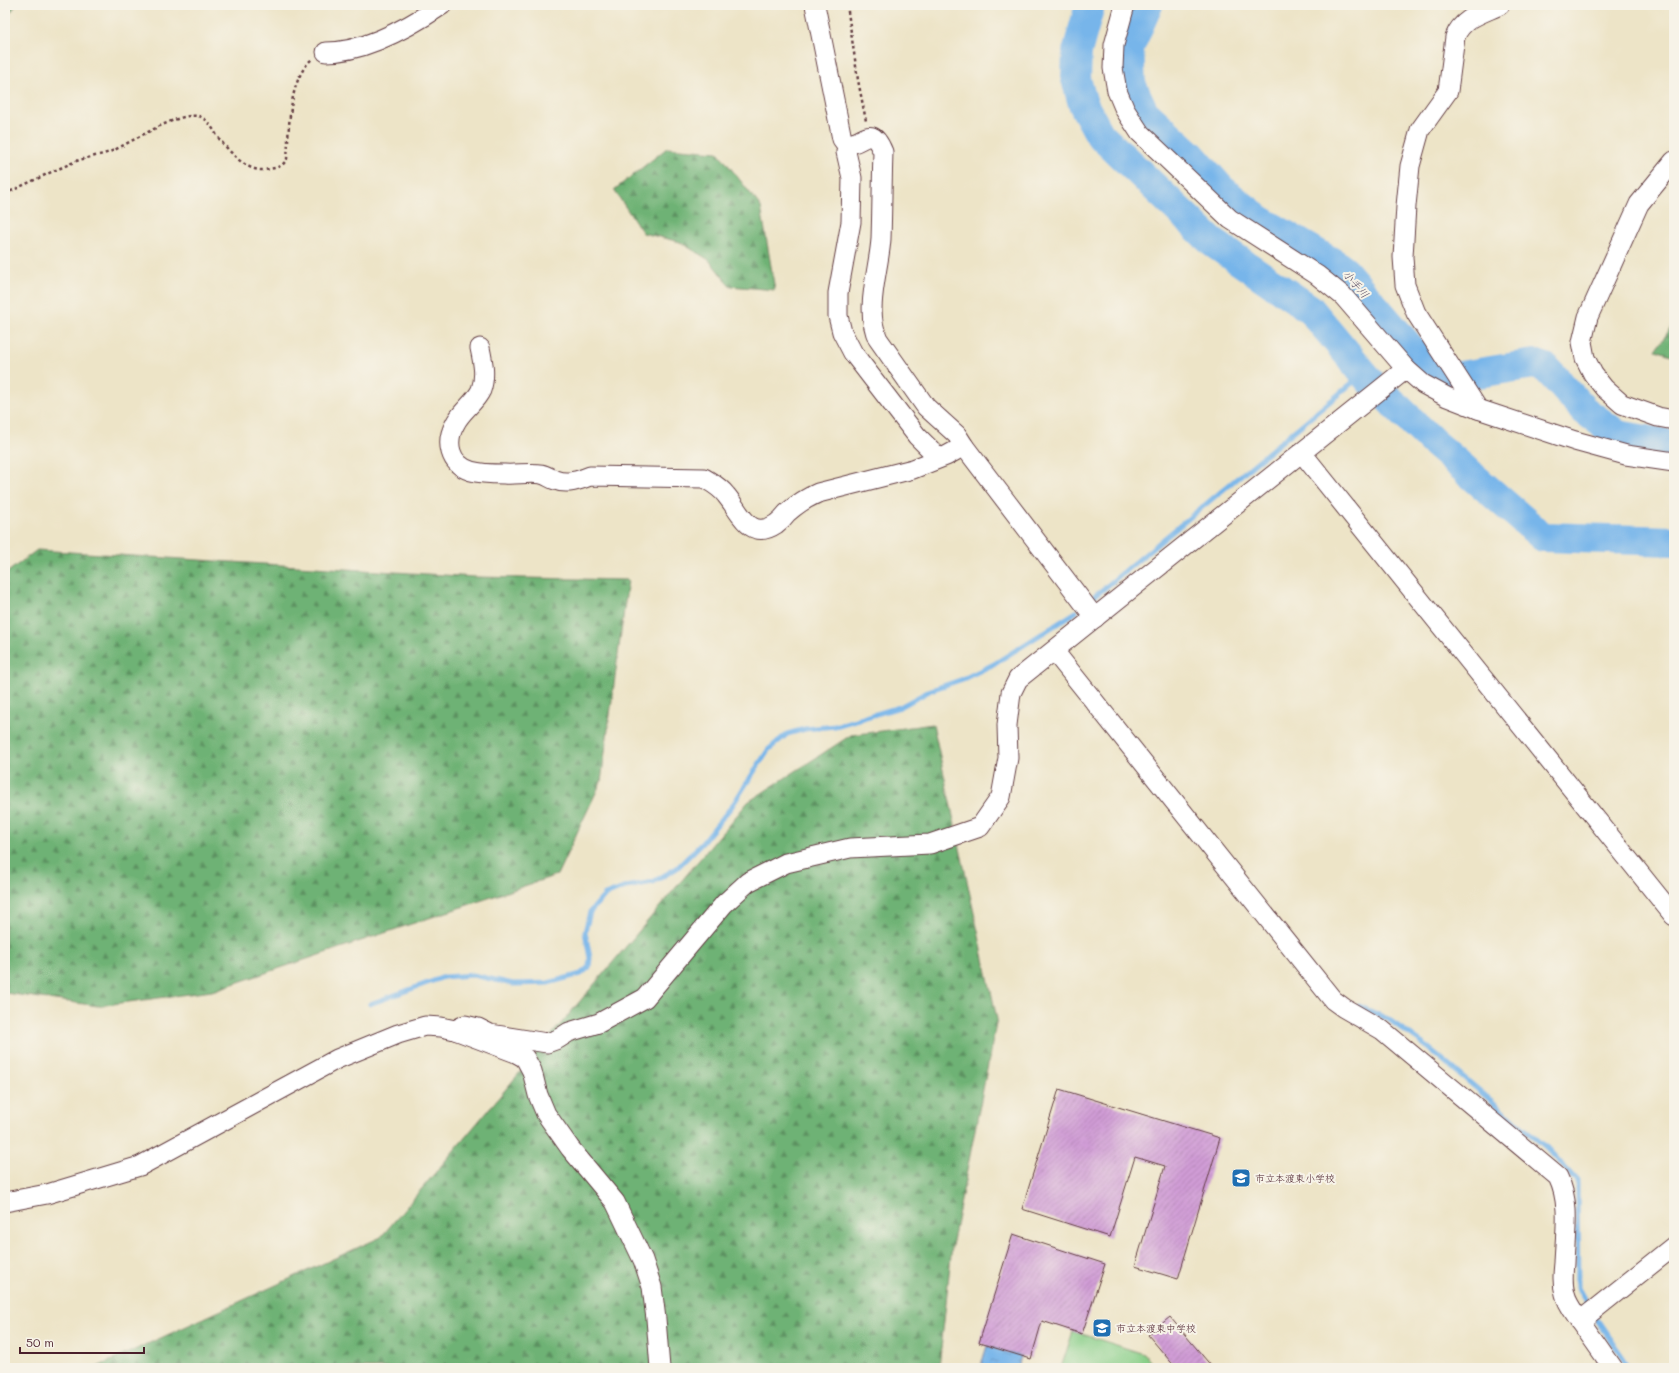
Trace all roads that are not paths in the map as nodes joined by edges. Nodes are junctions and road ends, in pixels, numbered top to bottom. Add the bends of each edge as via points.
1 (442, 5) edge
2 (815, 5) edge
3 (1125, 5) edge
4 (1500, 5) edge
5 (326, 52) road end
6 (849, 144) junction
7 (1674, 161) edge
8 (480, 348) dead end
9 (1406, 369) junction
10 (1478, 409) junction
11 (1674, 420) edge
12 (964, 446) junction
13 (1302, 453) junction
14 (939, 458) junction
15 (1674, 462) edge
16 (1095, 618) junction
17 (1054, 651) junction
18 (1674, 916) edge
19 (455, 1030) junction
20 (5, 1202) edge
21 (1674, 1246) edge
22 (1587, 1315) junction
23 (660, 1368) edge
24 (1613, 1368) edge

1 - 5 street via 423,19 356,49
2 - 6 street via 840,131 842,139
3 - 9 street via 1114,45 1113,68 1117,91 1125,110 1140,133 1230,219 1318,275 1343,296
4 - 10 street via 1466,21 1458,29 1448,91 1420,130 1410,166 1403,257 1405,285 1416,313
6 - 12 street via 871,136 883,152 881,240 872,315 873,329 926,408 957,435
6 - 14 street via 846,152 852,178 851,222 838,293 838,316 842,332 853,353 917,436
7 - 11 street via 1639,204 1588,316 1582,342 1585,358 1593,374 1622,404
8 - 14 street via 485,370 481,390 455,423 449,438 454,459 471,471 511,475 542,474 557,481 574,482 590,476 704,478 726,494 748,525 766,529 777,524 805,499 818,493 913,469
9 - 10 street via 1423,384
9 - 13 street
10 - 15 street via 1574,441 1626,455
12 - 14 street
12 - 16 street
13 - 16 street
13 - 18 street
16 - 17 street
17 - 19 street via 1018,679 1011,693 1007,725 1008,758 1001,797 980,827 930,844 850,848 786,863 748,882 724,904 645,998 599,1023 569,1032 558,1039 547,1043 490,1034 465,1025
17 - 22 street via 1333,1000 1382,1030 1558,1177 1567,1204 1563,1280 1565,1294 1570,1306
19 - 20 street via 425,1026 398,1034 337,1059 140,1166 47,1194
19 - 23 street via 525,1058 546,1114 570,1148 615,1202 643,1260 652,1287
21 - 22 street
22 - 24 street

